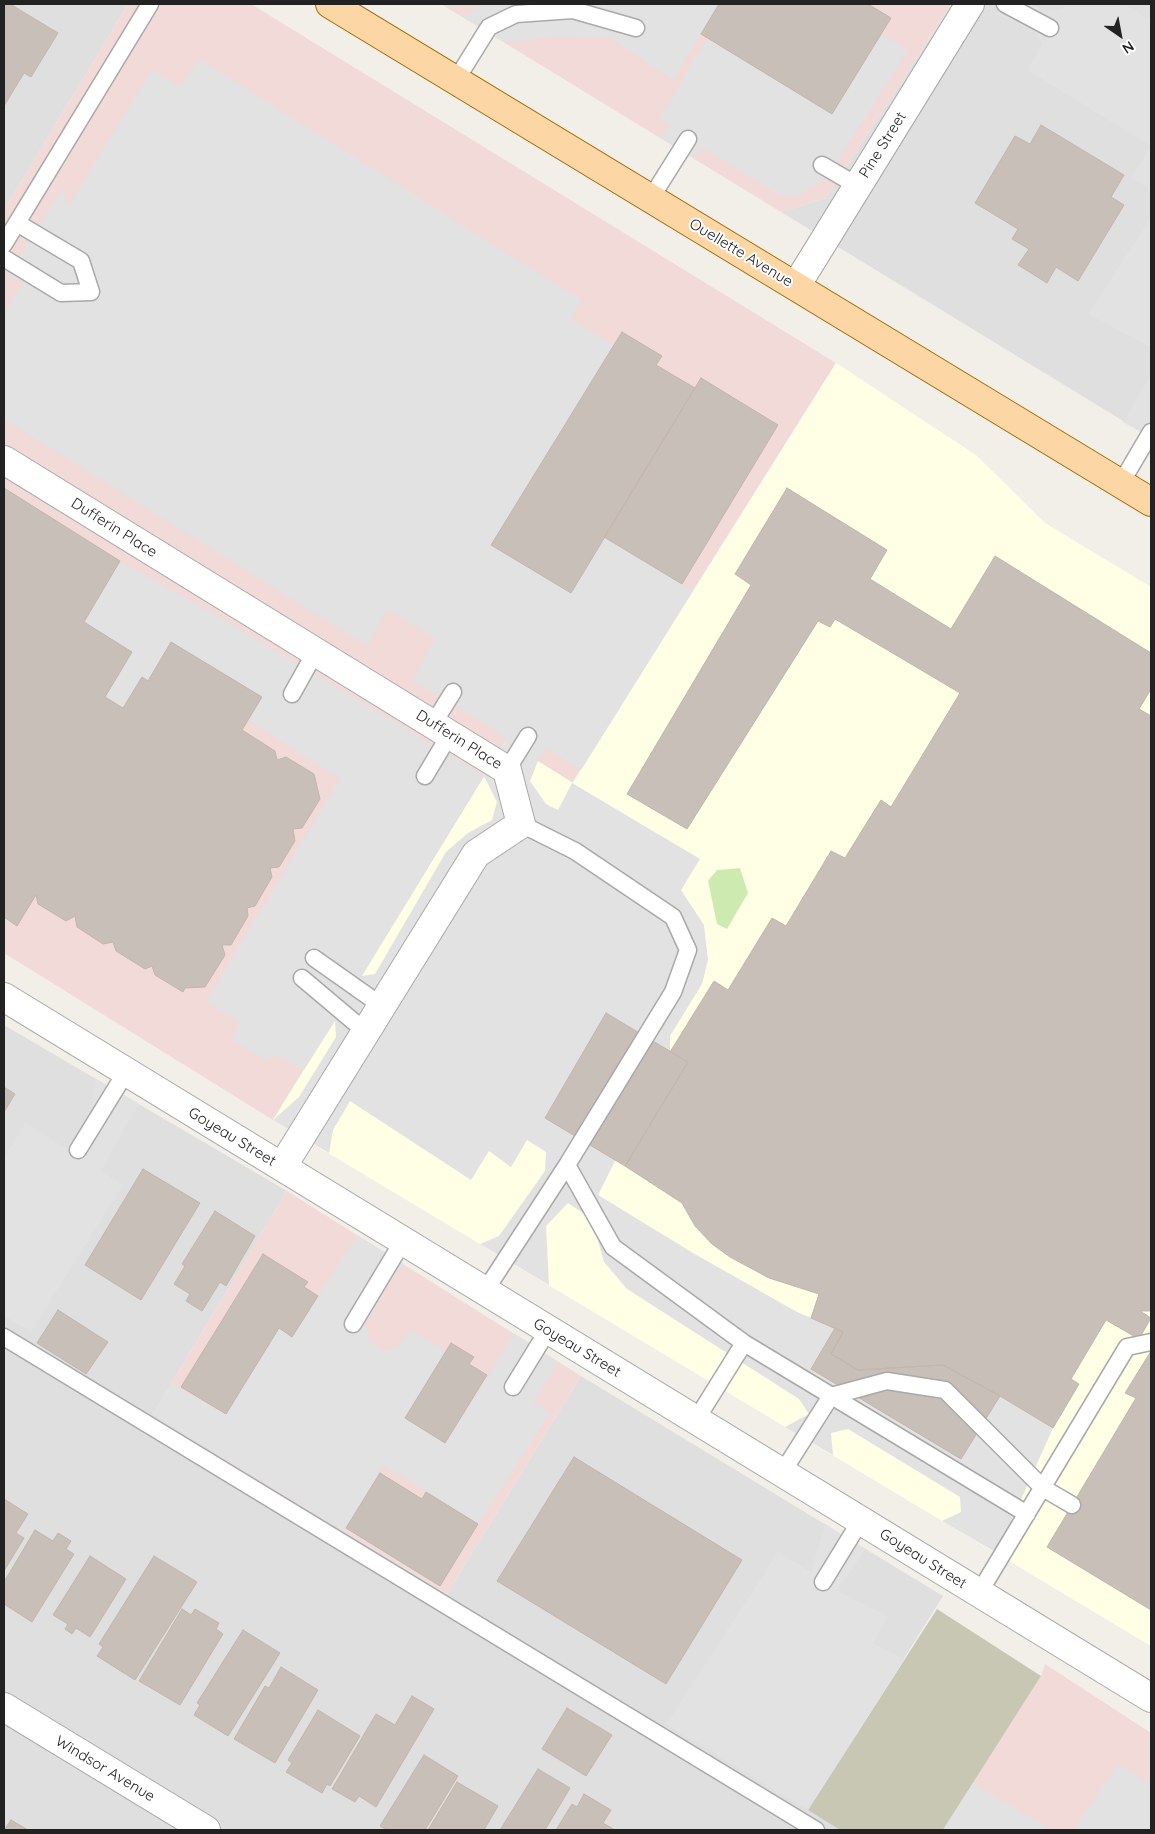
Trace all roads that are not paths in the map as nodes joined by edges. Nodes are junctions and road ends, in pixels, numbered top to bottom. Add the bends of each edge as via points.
1 (150, 4) edge
2 (330, 4) edge
3 (970, 4) edge
4 (1005, 4) edge
5 (636, 28) dead end
6 (1050, 28) dead end
7 (456, 80) junction
8 (688, 139) dead end
9 (822, 165) dead end
10 (858, 186) junction
11 (651, 198) junction
12 (17, 223) junction
13 (4, 244) edge
14 (4, 258) edge
15 (796, 286) junction
16 (1151, 432) edge
17 (4, 460) edge
18 (1121, 484) junction
19 (1151, 502) edge
20 (316, 651) junction
21 (453, 692) dead end
22 (292, 694) dead end
23 (442, 729) junction
24 (528, 736) dead end
25 (507, 770) junction
26 (424, 776) dead end
27 (521, 824) junction
28 (314, 958) dead end
29 (302, 978) dead end
30 (4, 998) edge
31 (382, 1006) junction
32 (366, 1032) junction
33 (126, 1072) junction
34 (78, 1150) dead end
35 (567, 1165) junction
36 (282, 1167) junction
37 (402, 1241) junction
38 (485, 1291) junction
39 (353, 1324) dead end
40 (548, 1330) junction
41 (4, 1337) edge
42 (1151, 1342) edge
43 (744, 1343) junction
44 (512, 1387) dead end
45 (831, 1396) junction
46 (696, 1420) junction
47 (782, 1472) junction
48 (1043, 1488) junction
49 (1072, 1505) dead end
50 (1027, 1514) junction
51 (860, 1520) junction
52 (823, 1582) dead end
53 (979, 1593) junction
54 (1151, 1698) edge
55 (4, 1707) edge
56 (206, 1830) edge
57 (816, 1830) edge

1 - 12 lane
2 - 7 main road, Ouellette Avenue
3 - 10 street, Pine Street
4 - 6 lane
5 - 7 lane via 573,10 516,14 489,27
7 - 11 main road, Ouellette Avenue
8 - 11 lane
9 - 10 lane
10 - 15 street, Pine Street
11 - 15 main road, Ouellette Avenue
12 - 13 lane
12 - 14 lane via 81,261 92,292 61,293
15 - 18 main road, Ouellette Avenue
16 - 18 lane
17 - 20 street, Dufferin Place
18 - 19 main road, Ouellette Avenue
20 - 22 lane
20 - 23 street, Dufferin Place
21 - 23 lane
23 - 25 street, Dufferin Place
23 - 26 lane
24 - 25 lane
25 - 27 street, Dufferin Place
27 - 31 street via 476,854
27 - 35 lane via 575,851 673,917 688,950 673,992
28 - 31 lane
29 - 32 lane
30 - 33 street, Goyeau Street
31 - 32 street
32 - 36 street
33 - 34 lane
33 - 36 street, Goyeau Street
35 - 38 lane
35 - 43 lane via 613,1247
36 - 37 street, Goyeau Street
37 - 38 street, Goyeau Street
37 - 39 lane
38 - 40 street, Goyeau Street
40 - 44 lane
40 - 46 street, Goyeau Street
41 - 57 lane
42 - 48 lane via 1127,1346
43 - 45 lane
43 - 46 lane
45 - 47 lane
45 - 48 lane via 887,1381 945,1390
45 - 50 lane
46 - 47 street, Goyeau Street
47 - 51 street, Goyeau Street
48 - 49 lane
48 - 50 lane
50 - 53 lane
51 - 52 lane
51 - 53 street, Goyeau Street
53 - 54 street, Goyeau Street
55 - 56 street, Windsor Avenue

